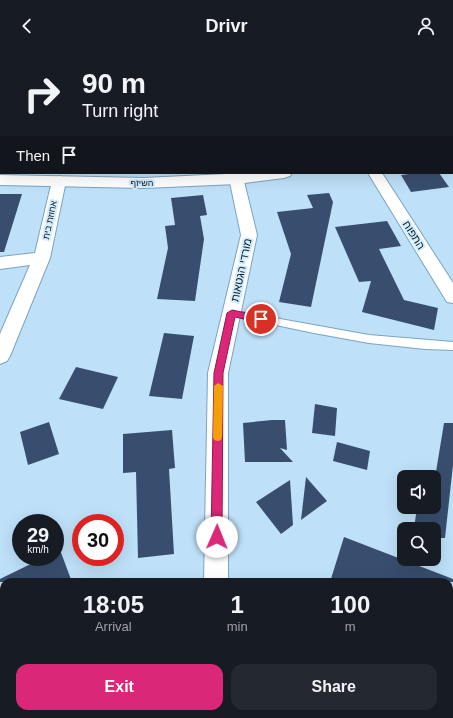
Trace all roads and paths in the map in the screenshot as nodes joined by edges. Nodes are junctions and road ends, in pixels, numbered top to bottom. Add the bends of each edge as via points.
1 (268, 174) edge
2 (376, 174) edge
3 (236, 176) edge
4 (0, 180) edge
5 (59, 181) junction
6 (42, 258) junction
7 (0, 263) edge
8 (453, 297) edge
9 (232, 313) junction
10 (453, 346) edge
11 (0, 356) edge
12 (216, 578) edge

1 - 3 street, השיזף
2 - 8 street, התפוח
3 - 5 street, השיזף via 144,183
3 - 9 street, מורדי הגטאות via 249,235
4 - 5 street, השיזף
5 - 6 street, אחוזת בית
6 - 7 street
6 - 11 street, אחוזת בית
9 - 10 lane via 374,339 424,346
9 - 12 street, מורדי הגטאות via 218,373

